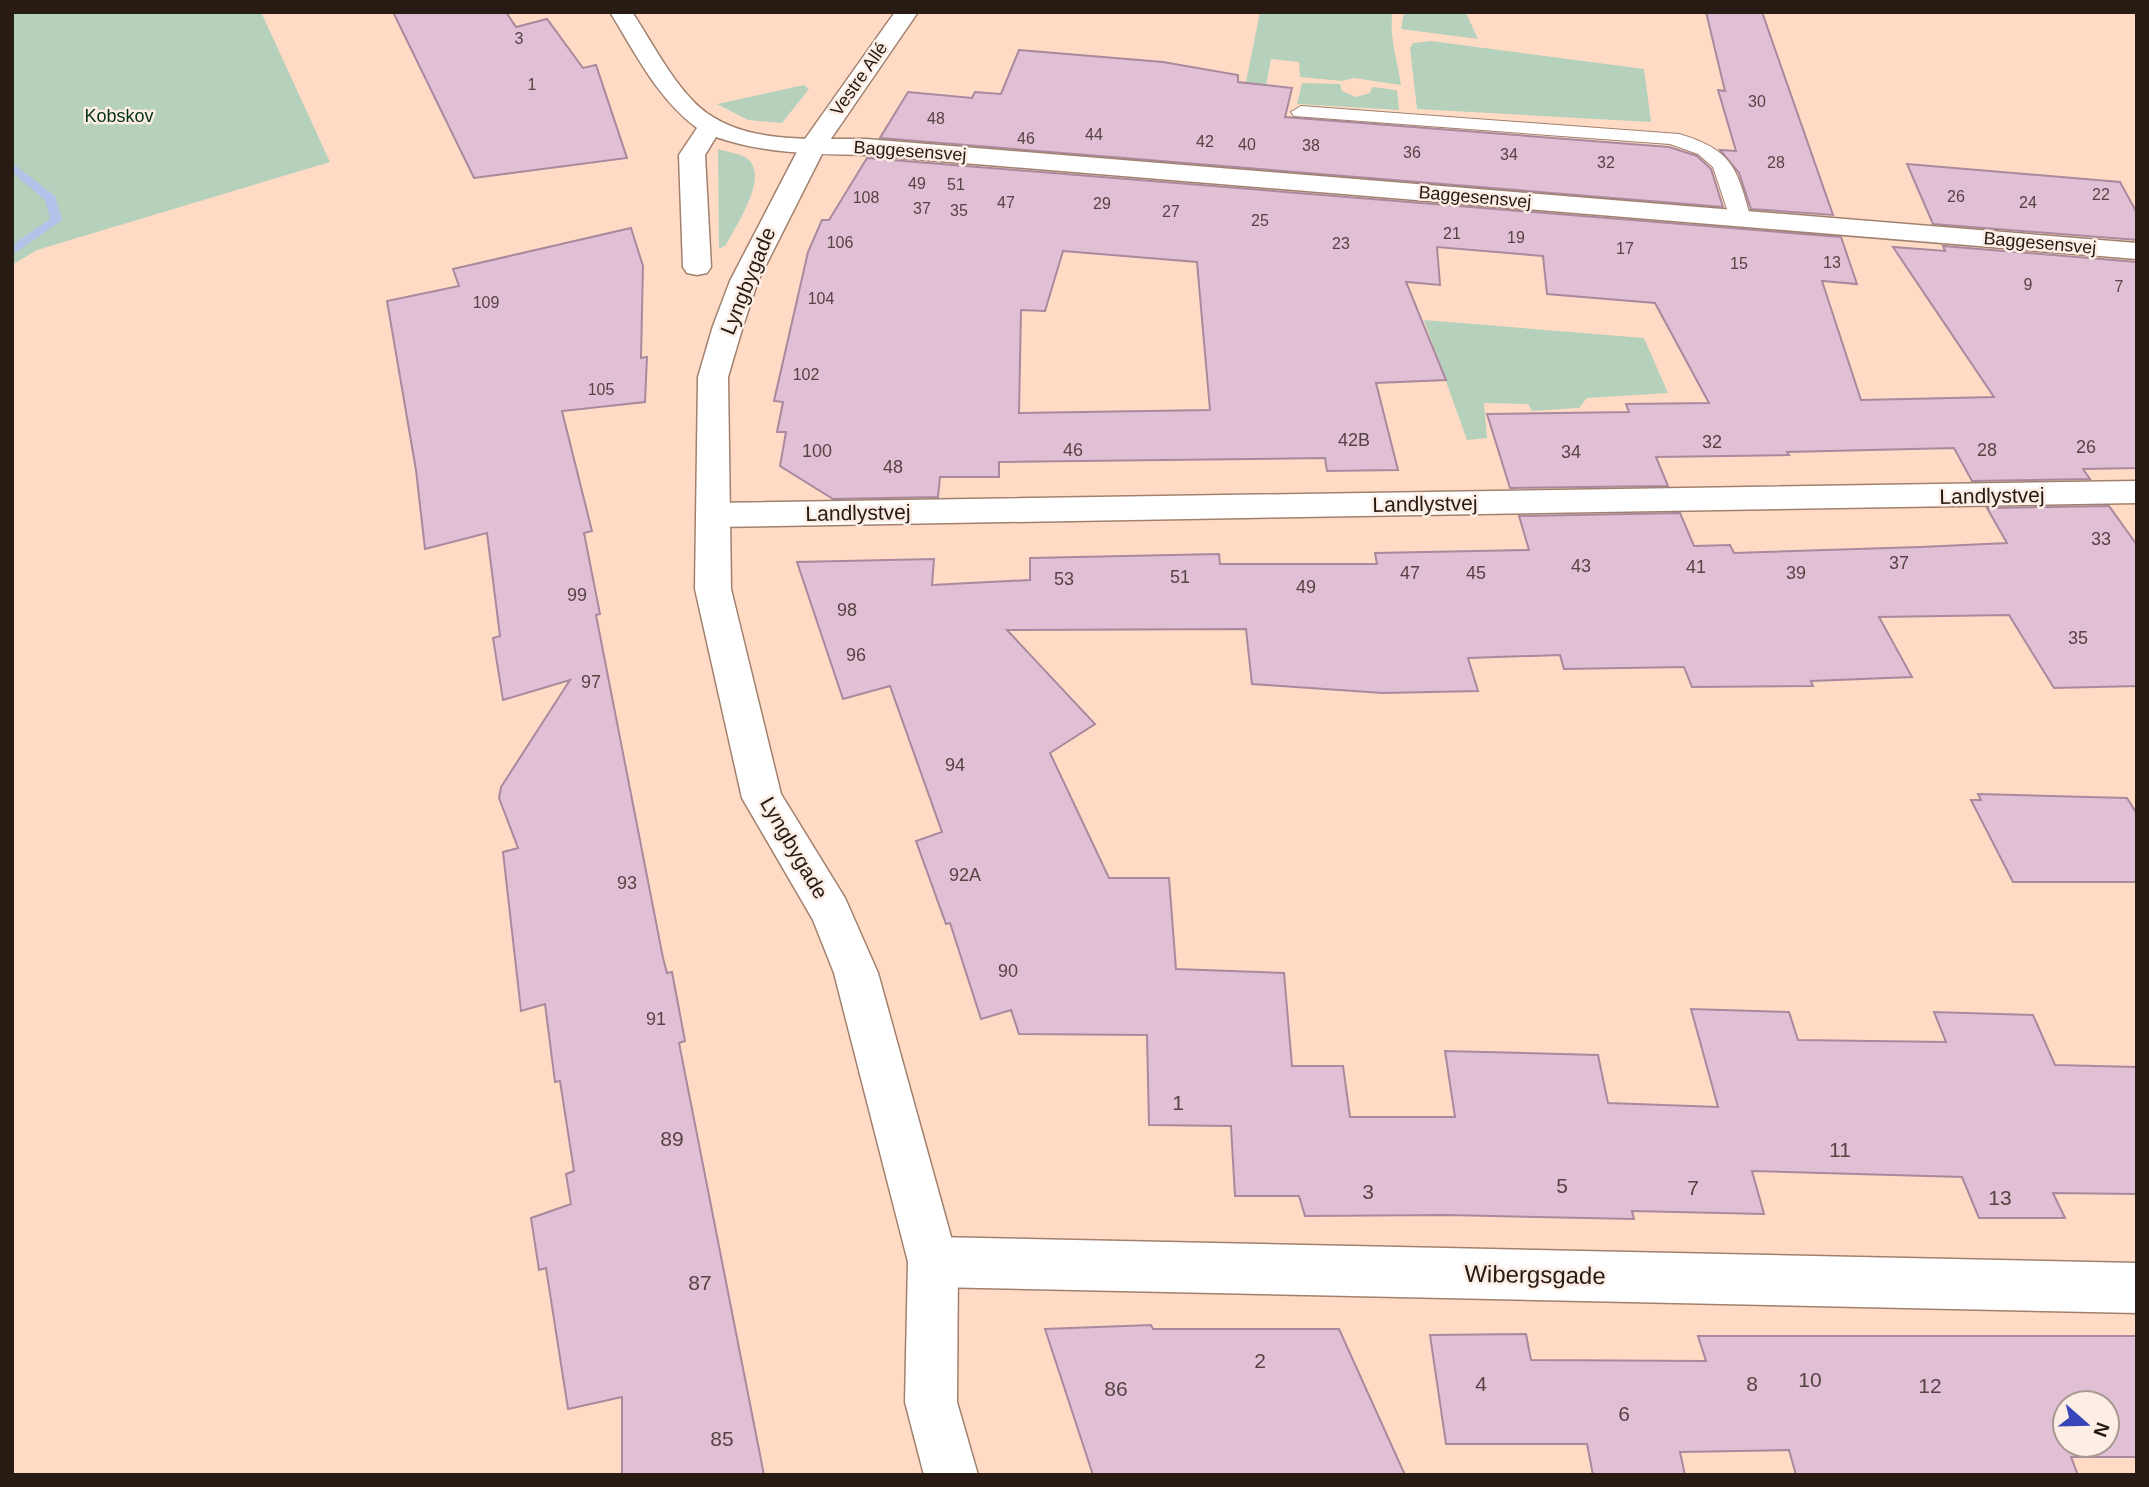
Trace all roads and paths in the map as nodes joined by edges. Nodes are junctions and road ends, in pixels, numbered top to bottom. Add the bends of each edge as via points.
1 (621, 12) edge
2 (907, 12) edge
3 (1301, 111) dead end
4 (710, 127) junction
5 (813, 146) junction
6 (1740, 219) junction
7 (2137, 251) edge
8 (697, 267) dead end
9 (2137, 492) edge
10 (713, 515) junction
11 (933, 1262) junction
12 (2137, 1288) edge
13 (951, 1475) edge

1 - 4 street via 685,108
2 - 5 street, Vestre Allé
3 - 6 lane via 1672,138 1704,147 1725,166
4 - 5 street, Baggesensvej via 783,145
4 - 8 street via 692,155
5 - 6 street, Baggesensvej
5 - 10 street, Lyngbygade via 744,281 720,351 713,377
6 - 7 street, Baggesensvej
9 - 10 street, Landlystvej
10 - 11 street, Lyngbygade via 713,589 762,798 830,911 856,974
11 - 12 street, Wibergsgade
11 - 13 street, Lyngbygade via 931,1402

